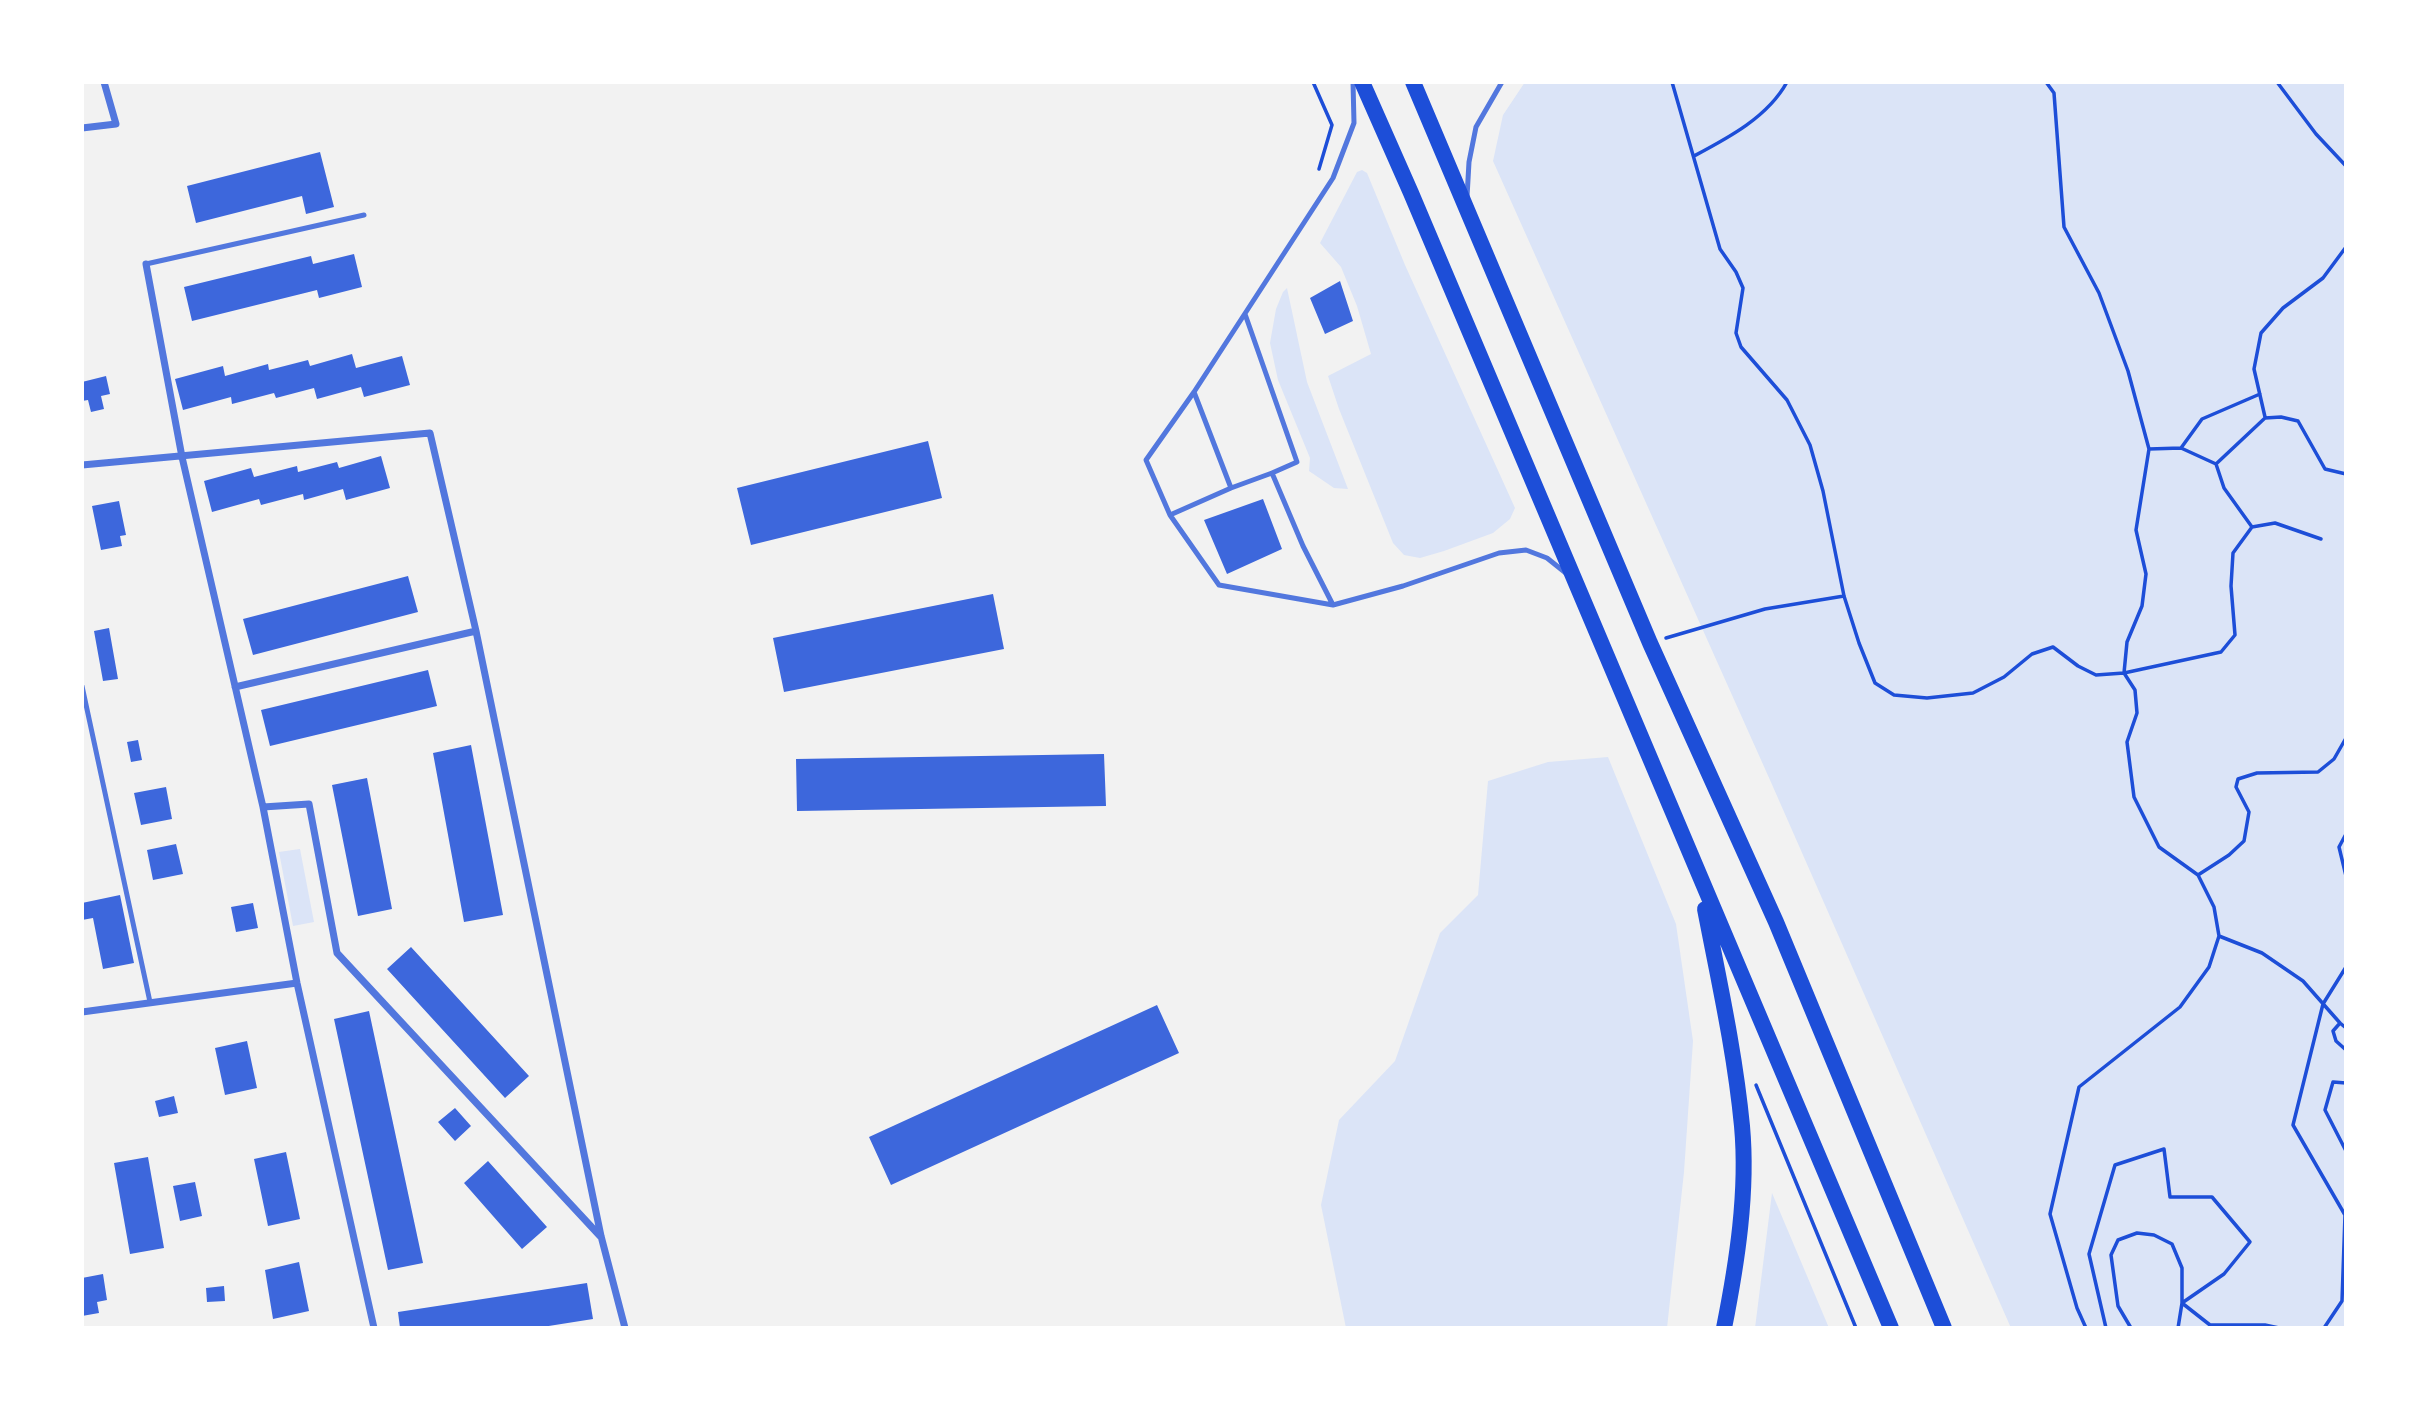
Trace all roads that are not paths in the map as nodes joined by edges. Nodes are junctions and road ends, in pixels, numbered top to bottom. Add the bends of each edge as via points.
1 (104, 82) edge
2 (1353, 82) edge
3 (1362, 82) edge
4 (1413, 82) edge
5 (1502, 82) edge
6 (82, 128) edge
7 (1467, 207) junction
8 (364, 215) dead end
9 (146, 264) joint
10 (1245, 314) junction
11 (1194, 392) junction
12 (182, 457) junction
13 (82, 465) edge
14 (1272, 473) junction
15 (1231, 488) junction
16 (1170, 515) junction
17 (1574, 579) junction
18 (1333, 606) junction
19 (477, 631) junction
20 (82, 686) edge
21 (235, 687) junction
22 (263, 807) junction
23 (1700, 879) junction
24 (297, 983) junction
25 (150, 1002) junction
26 (82, 1012) edge
27 (601, 1236) junction
28 (373, 1328) edge
29 (625, 1328) edge
30 (1724, 1328) edge
31 (1891, 1328) edge
32 (1944, 1328) edge

1 - 6 street via 116,124
2 - 10 lane via 1354,123 1333,178
3 - 17 highway
4 - 7 highway
5 - 7 lane via 1476,127
7 - 32 highway via 1650,643 1776,922
8 - 9 lane
9 - 12 street
10 - 11 lane
10 - 14 lane via 1297,462
11 - 15 lane
11 - 16 lane via 1146,460
12 - 13 street
12 - 19 street via 429,433
12 - 21 street
14 - 15 lane
14 - 18 lane
15 - 16 lane
16 - 18 lane via 1219,585
17 - 18 lane via 1547,558 1526,550 1499,553
17 - 23 highway
19 - 21 street
19 - 27 street
20 - 25 lane
21 - 22 street
22 - 24 street
22 - 27 street via 309,804 337,953
23 - 30 highway via 1742,1128 1737,1247
23 - 31 highway
24 - 25 street
24 - 28 street
25 - 26 street
27 - 29 street

